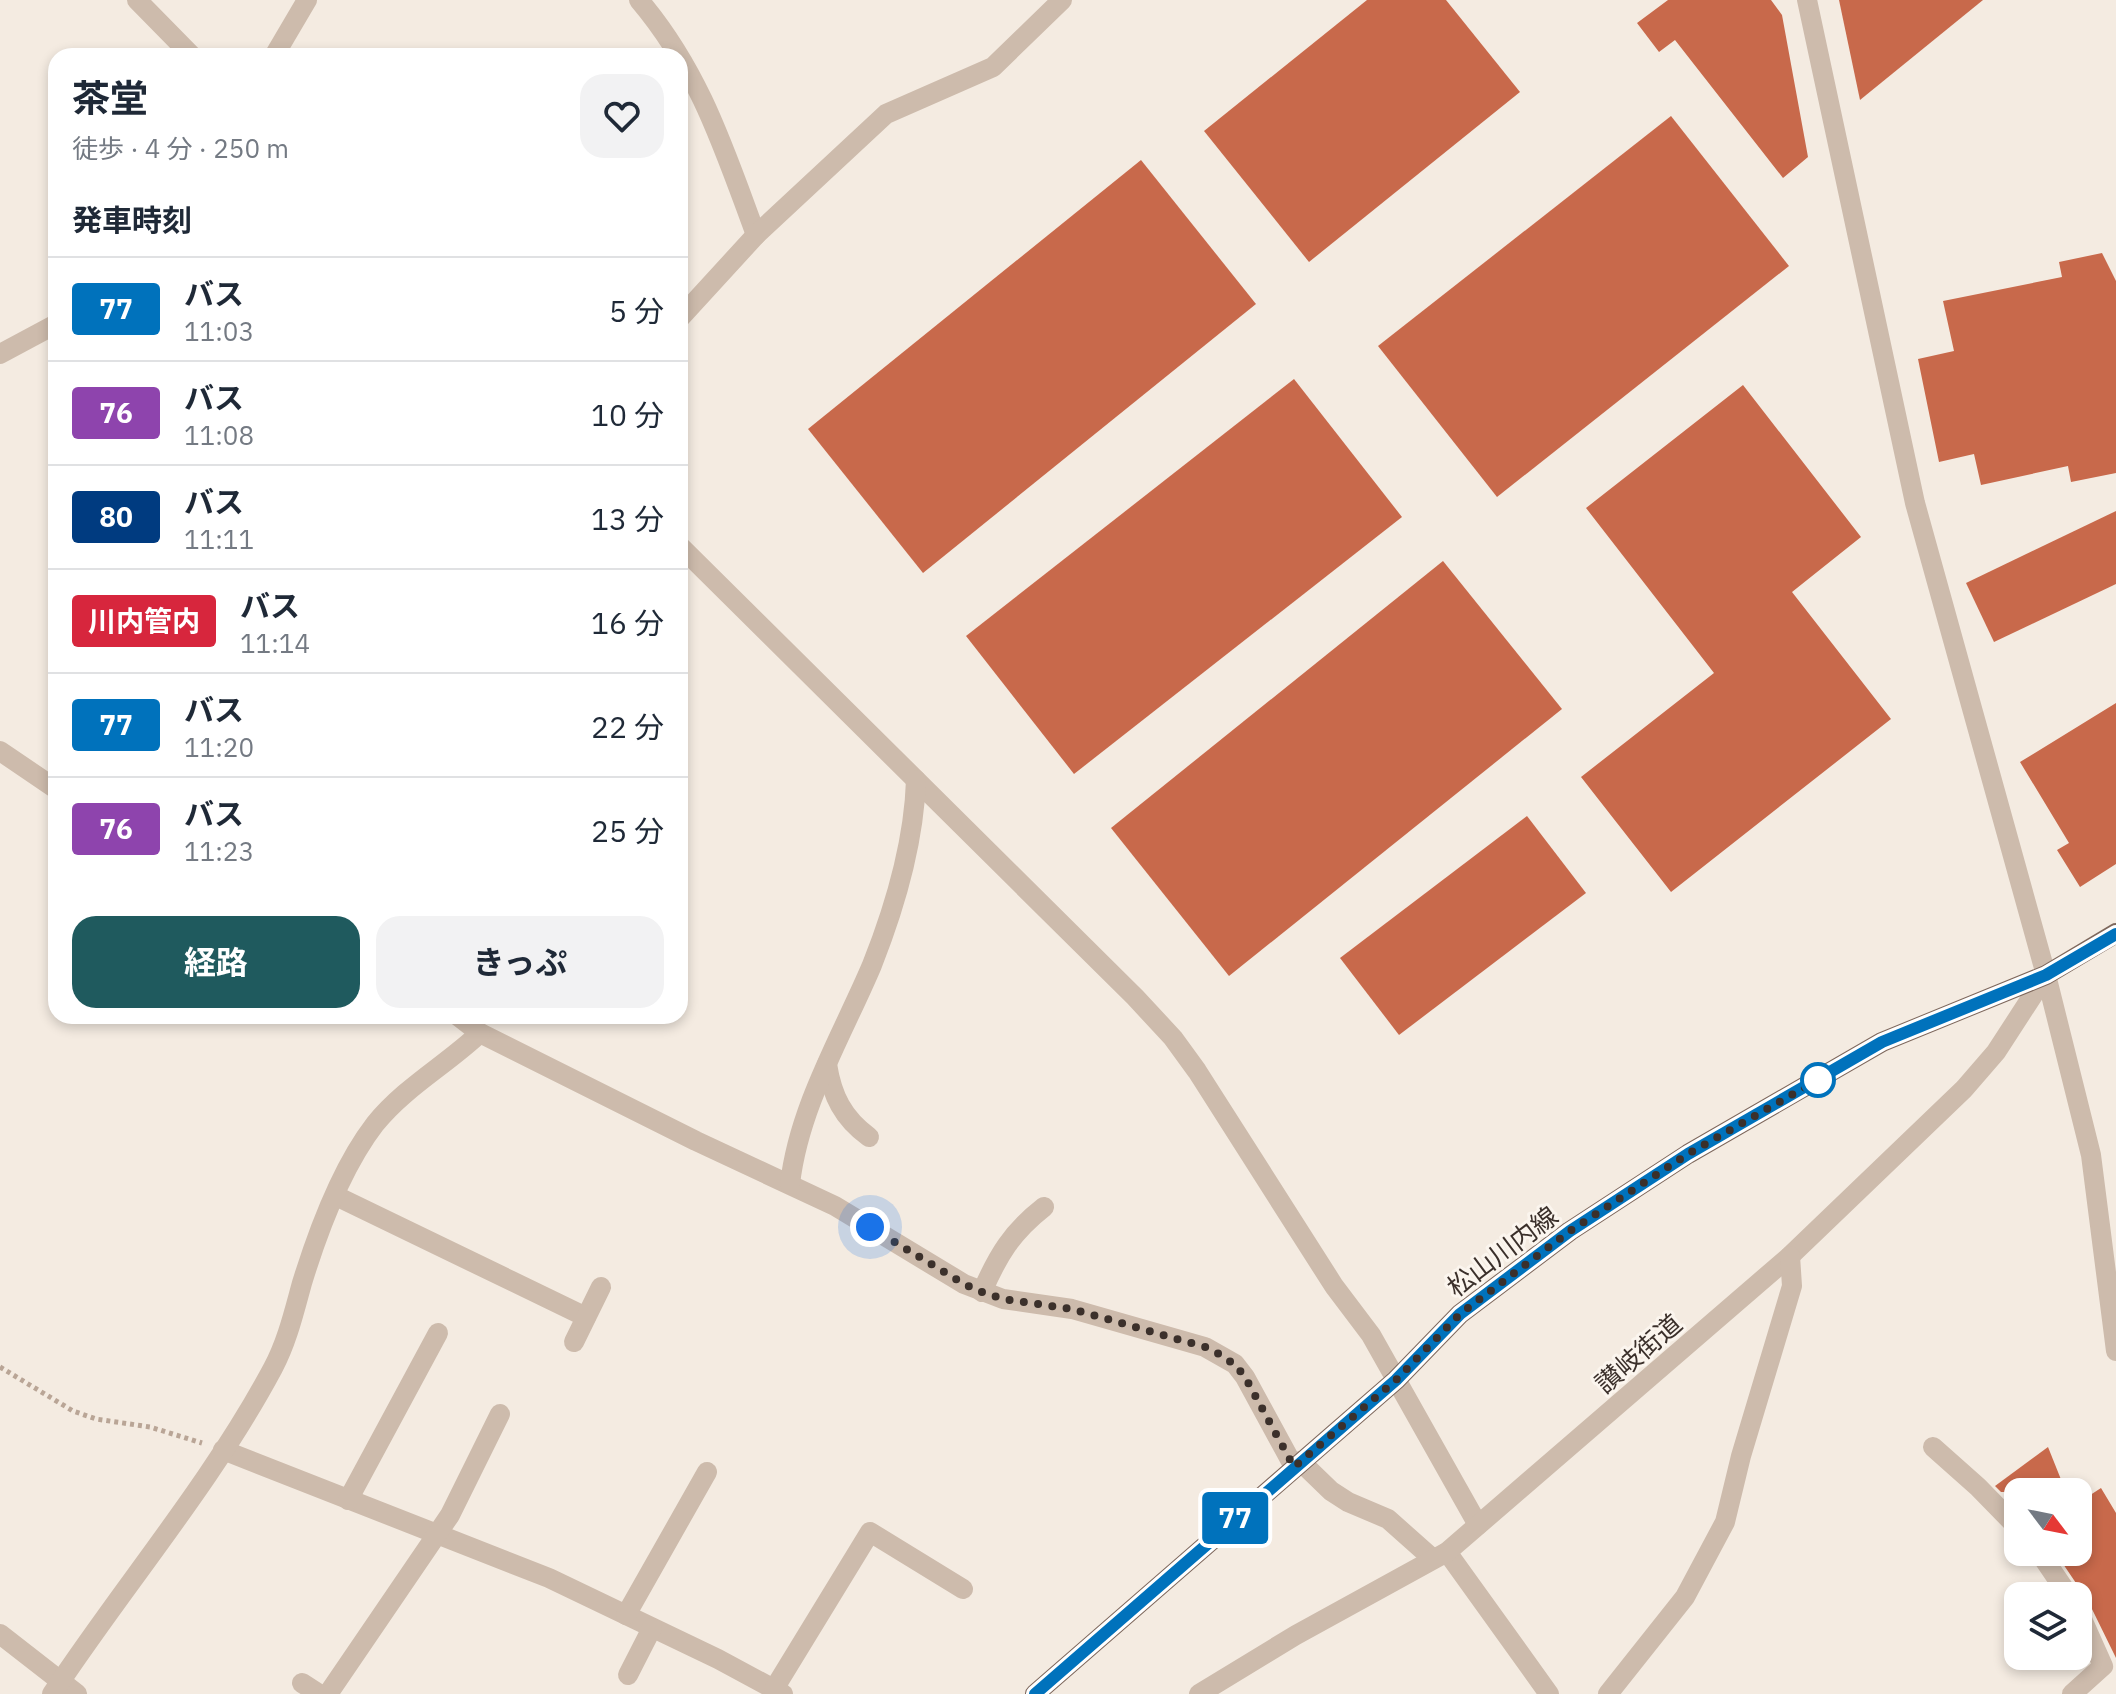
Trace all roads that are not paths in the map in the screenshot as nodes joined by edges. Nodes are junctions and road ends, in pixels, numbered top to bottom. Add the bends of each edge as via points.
1 (137, 0) edge
2 (307, 0) edge
3 (639, 0) edge
4 (1062, 0) edge
5 (1807, 0) edge
6 (184, 48) edge
7 (279, 48) edge
8 (674, 48) edge
9 (688, 68) edge
10 (756, 235) junction
11 (688, 309) edge
12 (48, 328) edge
13 (0, 354) edge
14 (688, 554) edge
15 (0, 751) edge
16 (916, 780) junction
17 (48, 784) edge
18 (2116, 933) edge
19 (2046, 975) junction
20 (468, 1024) edge
21 (480, 1033) junction
22 (827, 1063) junction
23 (869, 1137) dead end
24 (792, 1181) junction
25 (336, 1196) junction
26 (1044, 1207) dead end
27 (1790, 1256) junction
28 (601, 1287) dead end
29 (982, 1292) junction
30 (586, 1317) junction
31 (438, 1333) dead end
32 (574, 1342) dead end
33 (2116, 1351) edge
34 (1396, 1380) junction
35 (500, 1414) dead end
36 (1933, 1447) dead end
37 (223, 1450) junction
38 (1297, 1464) junction
39 (707, 1472) dead end
40 (348, 1500) junction
41 (2004, 1514) edge
42 (1478, 1525) junction
43 (437, 1534) junction
44 (1440, 1555) junction
45 (963, 1589) dead end
46 (626, 1615) junction
47 (652, 1628) junction
48 (2092, 1631) edge
49 (0, 1634) edge
50 (2109, 1656) edge
51 (628, 1675) dead end
52 (63, 1690) edge
53 (779, 1692) edge
54 (328, 1694) edge
55 (1035, 1694) edge
56 (1199, 1694) edge
57 (1549, 1694) edge
58 (1608, 1694) edge
59 (2072, 1694) edge

1 - 6 street
2 - 7 street
3 - 8 street
4 - 10 street via 993,67 886,114
5 - 19 street via 1915,503
9 - 10 street via 712,116
10 - 11 street
12 - 13 street
14 - 16 street
15 - 17 street
16 - 22 street via 915,811 887,923
16 - 34 street via 1173,1038
18 - 19 main road, 松山川内線
19 - 27 street, 讃岐街道 via 1996,1052 1964,1089
19 - 33 street via 2091,1155
19 - 34 main road, 松山川内線 via 1882,1042 1688,1154 1570,1231 1460,1314
20 - 21 street
21 - 24 street via 696,1141
21 - 25 street via 382,1116
22 - 23 street via 839,1107
22 - 24 street via 805,1123
24 - 29 street
25 - 30 street
25 - 37 street via 285,1342
26 - 29 street via 1009,1241
27 - 42 street, 讃岐街道
27 - 58 street via 1792,1286 1725,1522 1685,1597
28 - 30 street
29 - 38 street via 1072,1309 1222,1356 1245,1377
30 - 32 street
31 - 40 street
34 - 38 main road, 松山川内線
34 - 42 street
35 - 43 street
36 - 41 street
37 - 40 street
37 - 52 street
38 - 44 street via 1348,1502 1388,1519
38 - 55 main road, 松山川内線
39 - 46 street
40 - 43 street
42 - 44 street, 讃岐街道
43 - 46 street
43 - 54 street
44 - 56 street, 讃岐街道
44 - 57 street
45 - 53 street via 870,1532
46 - 47 street
47 - 51 street
47 - 53 street
48 - 50 street
49 - 52 street
50 - 59 street

